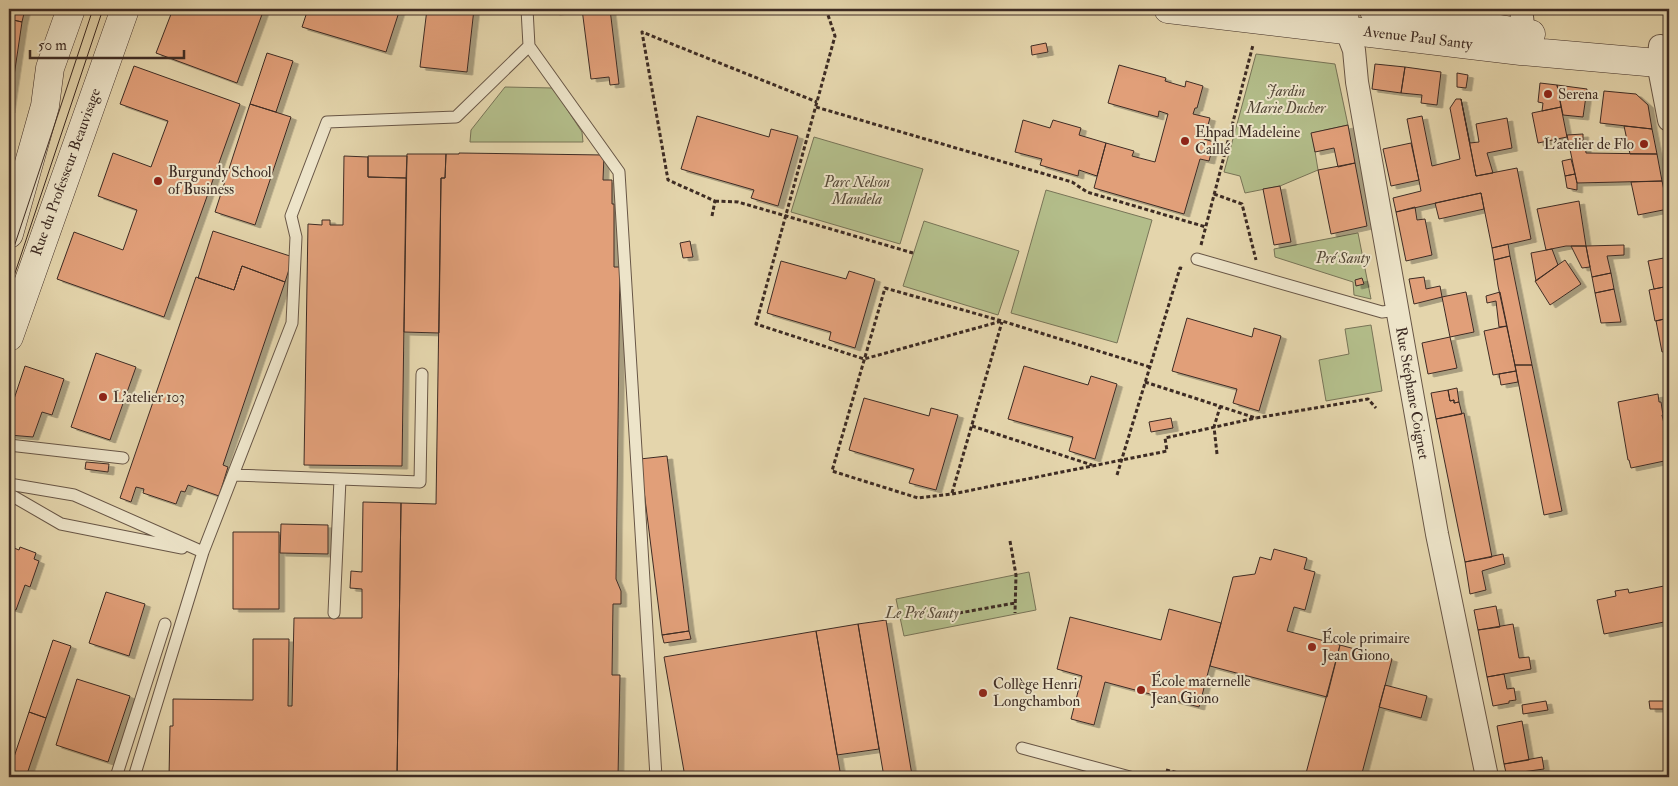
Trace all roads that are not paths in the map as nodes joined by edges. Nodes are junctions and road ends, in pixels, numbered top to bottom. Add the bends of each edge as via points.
1 (71, 9) edge
2 (125, 9) edge
3 (527, 9) edge
4 (1168, 9) edge
5 (1373, 9) edge
6 (1347, 19) edge
7 (1522, 31) edge
8 (529, 46) junction
9 (1664, 55) edge
10 (1669, 120) edge
11 (9, 234) edge
12 (1197, 259) dead end
13 (1398, 310) junction
14 (9, 336) edge
15 (422, 374) dead end
16 (9, 445) edge
17 (123, 458) dead end
18 (233, 475) junction
19 (340, 479) junction
20 (9, 484) edge
21 (9, 494) edge
22 (203, 552) junction
23 (334, 613) dead end
24 (165, 624) dead end
25 (1022, 748) dead end
26 (116, 777) edge
27 (134, 777) edge
28 (656, 777) edge
29 (1130, 777) edge
30 (1487, 777) edge

1 - 11 main road via 50,68 46,106
2 - 14 main road, Rue du Professeur Beauvisage
3 - 8 lane
4 - 6 main road, Avenue Paul Santy
5 - 7 main road, Avenue Paul Santy
6 - 7 main road, Avenue Paul Santy
6 - 13 street, Rue Stéphane Coignet
7 - 9 main road, Avenue Paul Santy
8 - 18 lane via 456,117 327,122 291,216 296,236 292,323
8 - 28 lane via 619,172
9 - 10 street
12 - 13 lane via 1382,312
13 - 30 street, Rue Stéphane Coignet via 1437,534
15 - 19 lane via 420,482
16 - 17 lane
18 - 19 lane
18 - 22 lane
19 - 23 lane
20 - 22 lane via 74,495
21 - 22 lane via 61,524
22 - 27 lane
24 - 26 lane
25 - 29 lane

